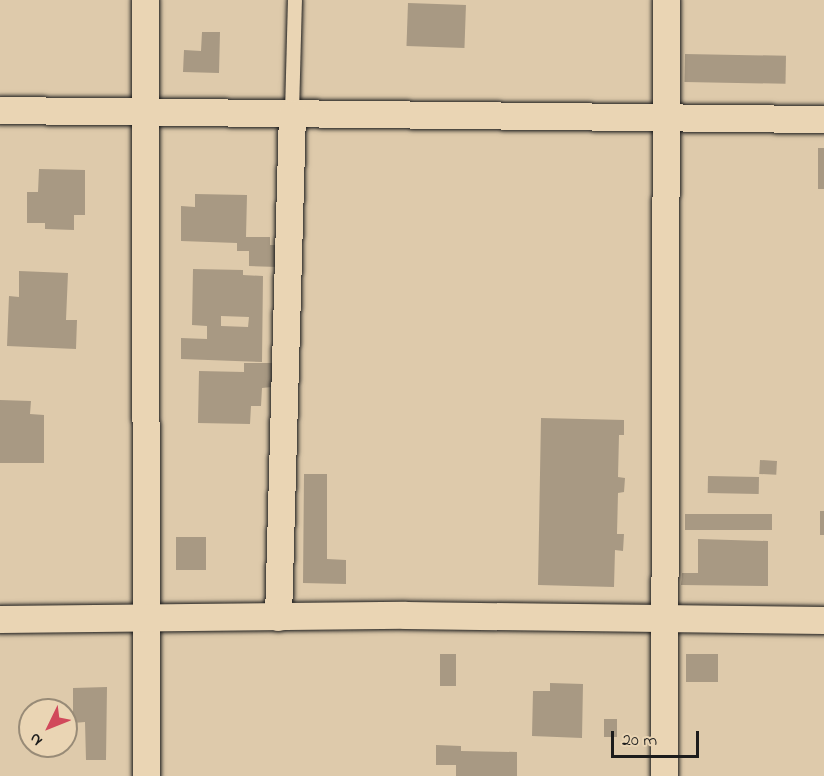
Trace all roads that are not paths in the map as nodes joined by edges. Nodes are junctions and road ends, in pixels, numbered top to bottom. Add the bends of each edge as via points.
1 (145, 0) edge
2 (295, 0) edge
3 (666, 0) edge
4 (0, 110) edge
5 (145, 112) junction
6 (292, 113) junction
7 (666, 117) junction
8 (824, 119) edge
9 (278, 616) junction
10 (146, 618) junction
11 (664, 618) junction
12 (0, 619) edge
13 (824, 620) edge
14 (146, 776) edge
15 (664, 776) edge

1 - 5 street
2 - 6 lane
3 - 7 street
4 - 5 street
5 - 6 street
5 - 10 street
6 - 7 street
6 - 9 street
7 - 8 street
7 - 11 street
9 - 10 street
9 - 11 street
10 - 12 street
10 - 14 street
11 - 13 street
11 - 15 street

